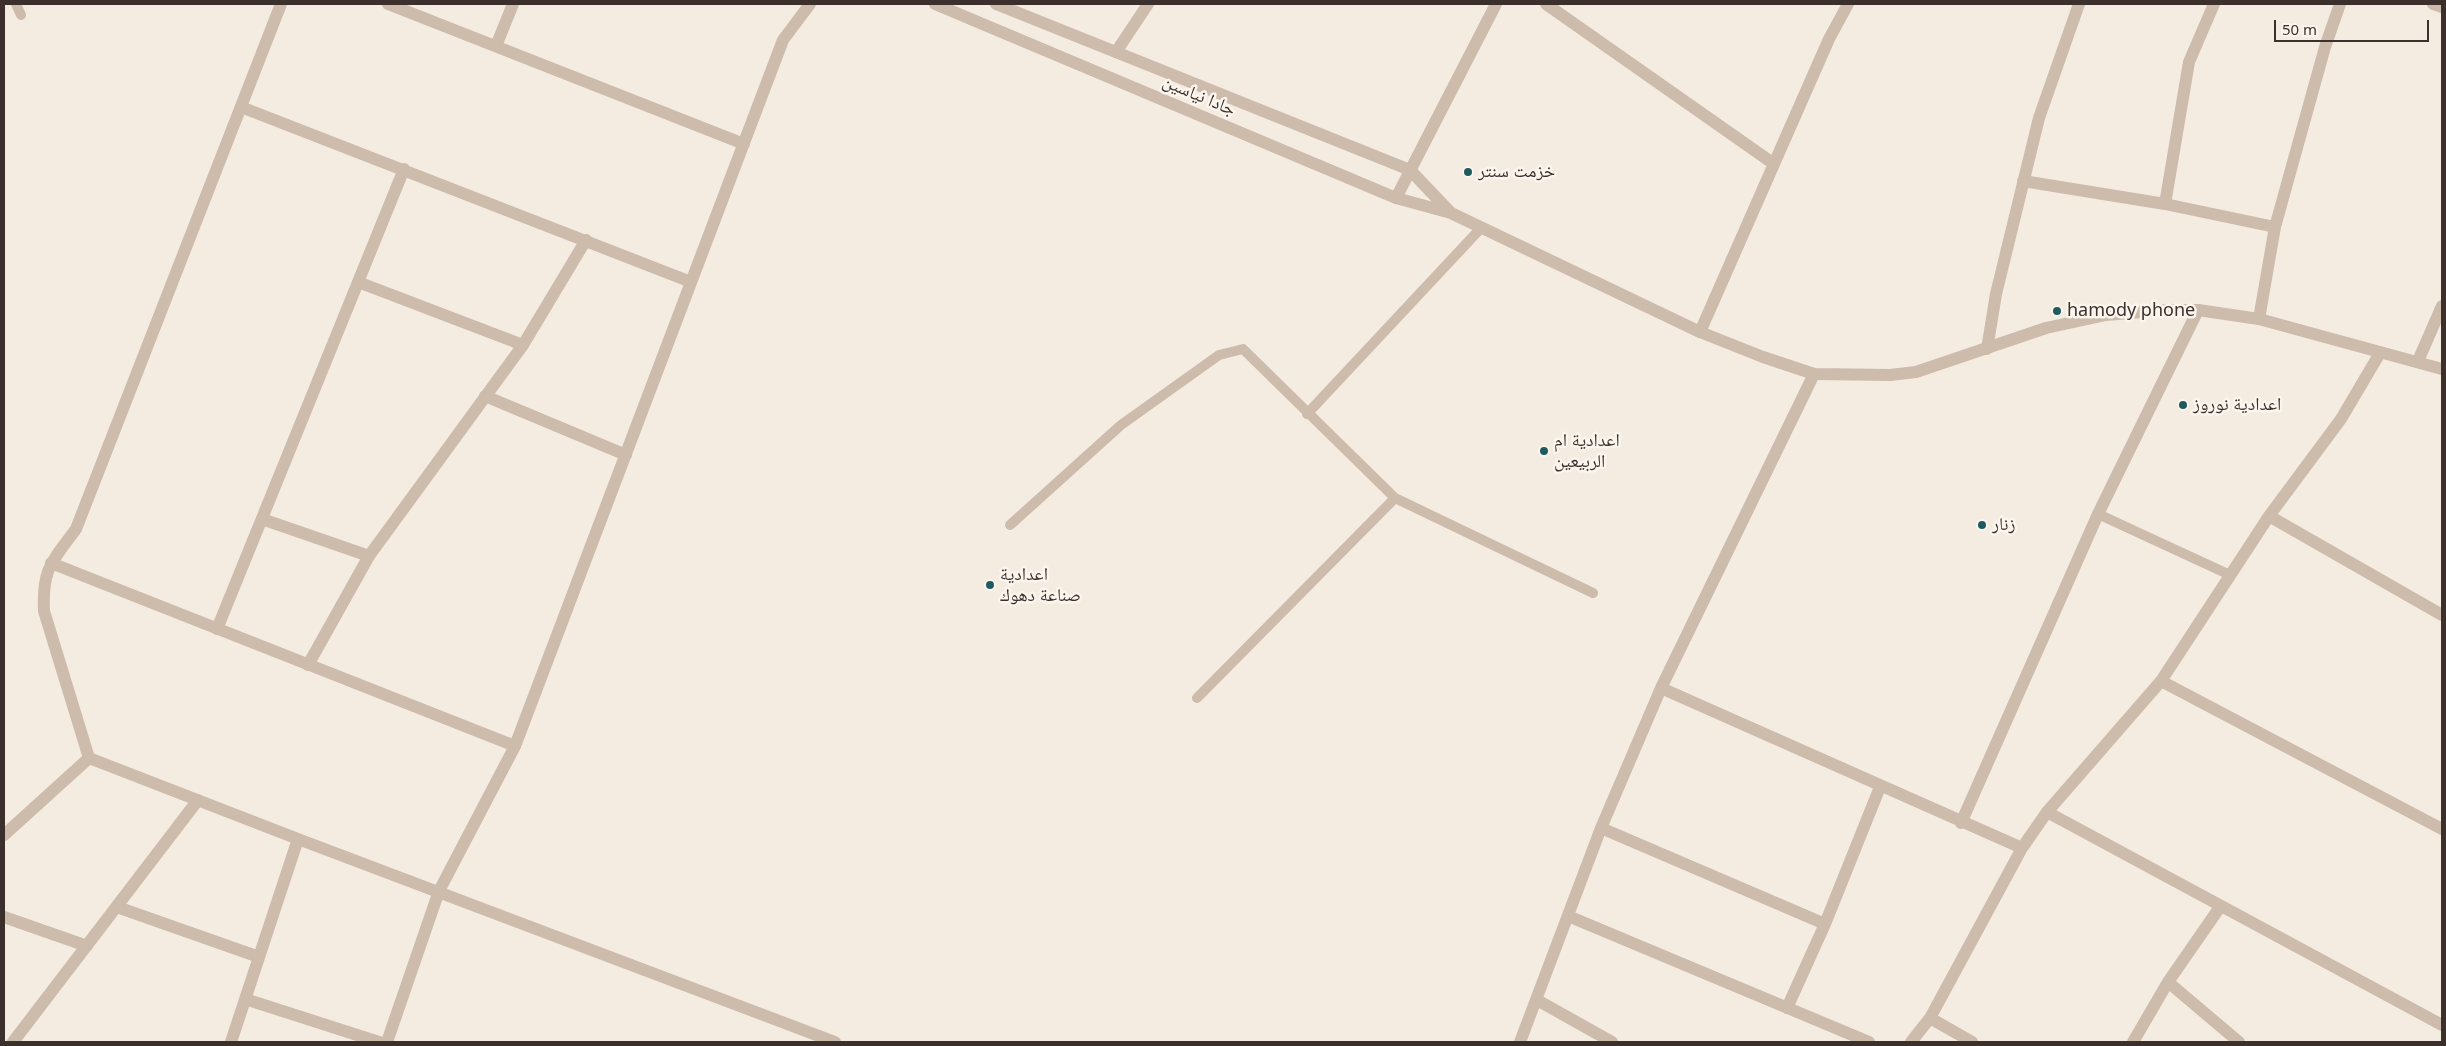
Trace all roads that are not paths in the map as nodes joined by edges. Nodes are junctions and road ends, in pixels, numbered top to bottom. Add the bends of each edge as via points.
1 (16, 4) edge
2 (281, 4) edge
3 (388, 4) edge
4 (513, 4) edge
5 (810, 4) edge
6 (935, 4) edge
7 (996, 4) edge
8 (1148, 4) edge
9 (1496, 4) edge
10 (1546, 4) edge
11 (1848, 4) edge
12 (2079, 4) edge
13 (2214, 4) edge
14 (2340, 4) edge
15 (2434, 4) edge
16 (2442, 6) edge
17 (20, 15) dead end
18 (496, 46) junction
19 (1116, 52) junction
20 (241, 107) junction
21 (744, 144) junction
22 (1774, 164) junction
23 (404, 169) junction
24 (1410, 170) junction
25 (2023, 181) junction
26 (1396, 198) junction
27 (2166, 204) junction
28 (1451, 214) junction
29 (1482, 227) junction
30 (2275, 227) junction
31 (586, 240) junction
32 (358, 282) junction
33 (692, 282) junction
34 (2442, 306) edge
35 (2198, 310) junction
36 (2260, 319) junction
37 (1700, 332) junction
38 (523, 345) junction
39 (1987, 349) junction
40 (2380, 353) junction
41 (2418, 361) junction
42 (2442, 369) edge
43 (1814, 374) junction
44 (485, 396) junction
45 (1307, 414) junction
46 (626, 455) junction
47 (1395, 498) junction
48 (2098, 514) junction
49 (2269, 516) junction
50 (262, 519) junction
51 (1010, 526) dead end
52 (369, 556) junction
53 (51, 563) junction
54 (2230, 575) junction
55 (1592, 593) dead end
56 (2442, 615) edge
57 (217, 629) junction
58 (308, 665) junction
59 (2160, 681) junction
60 (1661, 688) junction
61 (1197, 698) dead end
62 (515, 746) junction
63 (89, 758) junction
64 (1880, 786) junction
65 (198, 800) junction
66 (2047, 812) junction
67 (1961, 823) junction
68 (1601, 828) junction
69 (2442, 829) edge
70 (4, 835) edge
71 (298, 840) junction
72 (2022, 848) junction
73 (440, 891) junction
74 (117, 907) junction
75 (2220, 907) junction
76 (1568, 916) junction
77 (4, 917) edge
78 (1825, 924) junction
79 (87, 946) junction
80 (259, 957) junction
81 (2168, 982) junction
82 (245, 999) junction
83 (1538, 1000) junction
84 (1787, 1008) junction
85 (1930, 1018) junction
86 (2442, 1025) edge
87 (14, 1042) edge
88 (231, 1042) edge
89 (379, 1042) edge
90 (387, 1042) edge
91 (835, 1042) edge
92 (1520, 1042) edge
93 (1612, 1042) edge
94 (1869, 1042) edge
95 (1911, 1042) edge
96 (1972, 1042) edge
97 (2132, 1042) edge
98 (2239, 1042) edge

1 - 17 lane
2 - 20 street
3 - 18 street
4 - 18 street
5 - 21 street via 783,40
6 - 26 street, جادا نیاسین
7 - 19 street, جادا نیاسین
8 - 19 street
9 - 24 street
10 - 22 street
11 - 22 street via 1828,39
12 - 25 street via 2039,118
13 - 27 street via 2190,62
14 - 30 street
15 - 16 street
18 - 21 street
19 - 24 street, جادا نیاسین
20 - 23 street
20 - 53 street via 76,529
21 - 33 street
22 - 37 street
23 - 31 street
23 - 32 street
24 - 26 street
24 - 28 street
25 - 27 street
25 - 39 street via 1996,294
26 - 28 street, جادا نیاسین
27 - 30 street
28 - 29 street, جادا نیاسین
29 - 37 street, جادا نیاسین
29 - 45 lane
30 - 36 street
31 - 33 street
31 - 38 street
32 - 38 street
32 - 50 street
33 - 46 street
34 - 41 street
35 - 36 street, جادا نیاسین
35 - 39 street, جادا نیاسین via 2106,315 2046,328
35 - 48 street
36 - 40 street, جادا نیاسین
37 - 43 street, جادا نیاسین
38 - 44 street
39 - 43 street, جادا نیاسین via 1916,372
40 - 41 street, جادا نیاسین
40 - 49 street via 2341,419
41 - 42 street, جادا نیاسین
43 - 60 street
44 - 46 street
44 - 52 street
45 - 47 lane
45 - 51 lane via 1243,349 1219,355 1121,425
46 - 62 street
47 - 55 lane
47 - 61 lane
48 - 54 lane
48 - 67 street
49 - 54 street
49 - 56 street
50 - 52 street
50 - 57 street
52 - 58 street
53 - 57 street
53 - 63 street via 43,586 44,611
54 - 59 street
57 - 58 street
58 - 62 street
59 - 66 street
59 - 69 street
60 - 64 street
60 - 68 street
62 - 73 street
63 - 65 street
63 - 70 street
64 - 67 street
64 - 78 street
65 - 71 street
65 - 74 street
66 - 72 street
66 - 75 street
67 - 72 street
68 - 76 street
68 - 78 street
71 - 73 street
71 - 80 street
72 - 85 street
73 - 90 street
73 - 91 street
74 - 79 street
74 - 80 street
75 - 81 street
75 - 86 street
76 - 83 street
76 - 84 street
77 - 79 street
78 - 84 street
79 - 87 street
80 - 82 street
81 - 97 street
81 - 98 street
82 - 88 street
82 - 89 street
83 - 92 street
83 - 93 street
84 - 94 street
85 - 95 street
85 - 96 street

